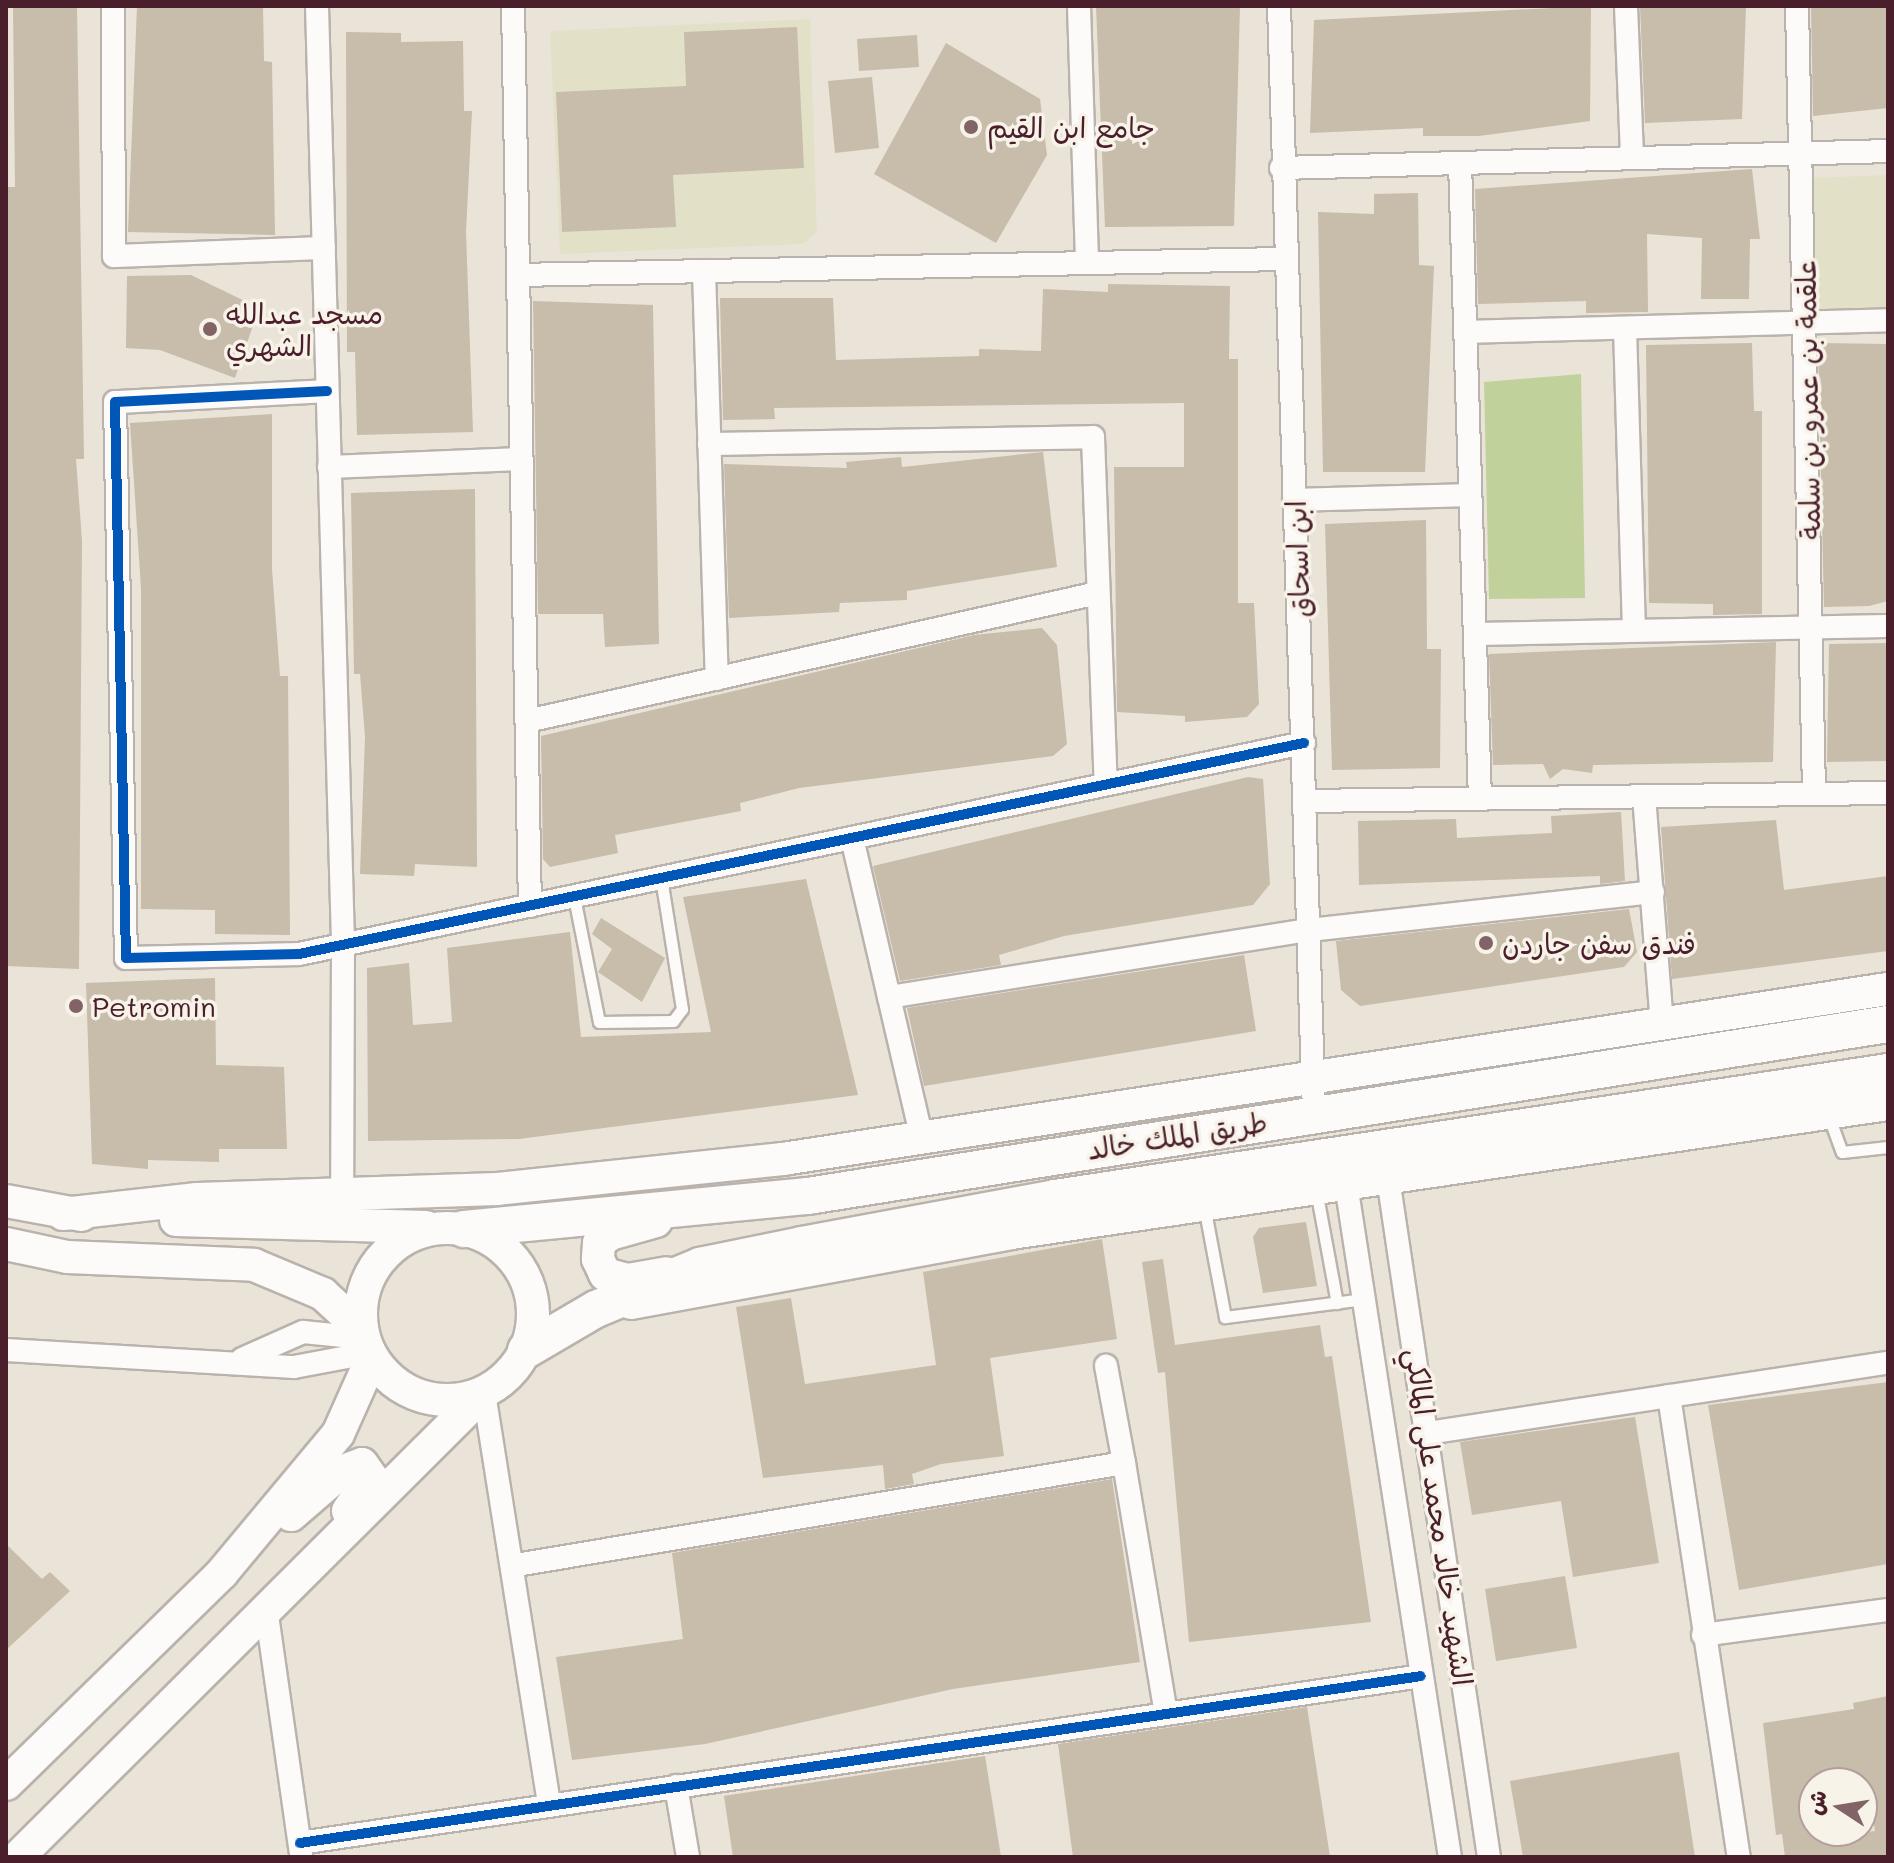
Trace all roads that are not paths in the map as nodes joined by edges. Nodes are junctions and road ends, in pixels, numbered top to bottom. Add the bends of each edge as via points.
1 (113, 6) edge
2 (317, 6) edge
3 (513, 6) edge
4 (1079, 6) edge
5 (1279, 6) edge
6 (1626, 6) edge
7 (1797, 6) edge
8 (1888, 151) edge
9 (1802, 153) junction
10 (1632, 158) junction
11 (1460, 163) junction
12 (1281, 168) junction
13 (324, 248) junction
14 (1284, 259) junction
15 (1087, 263) junction
16 (704, 271) junction
17 (518, 275) junction
18 (1888, 320) edge
19 (1805, 323) junction
20 (1625, 328) junction
21 (1465, 332) junction
22 (327, 391) junction
23 (709, 444) junction
24 (521, 459) junction
25 (329, 467) junction
26 (1470, 495) junction
27 (1294, 500) junction
28 (1098, 593) junction
29 (1811, 626) junction
30 (1888, 626) edge
31 (1634, 630) junction
32 (1475, 634) junction
33 (717, 679) junction
34 (527, 721) junction
35 (1304, 743) junction
36 (1106, 784) junction
37 (1888, 793) edge
38 (1814, 794) junction
39 (1644, 796) junction
40 (1480, 799) junction
41 (1306, 801) junction
42 (852, 838) junction
43 (661, 878) junction
44 (1653, 892) junction
45 (574, 897) junction
46 (530, 906) junction
47 (1309, 930) junction
48 (343, 945) junction
49 (1888, 989) edge
50 (889, 997) junction
51 (1662, 1024) junction
52 (1888, 1024) edge
53 (1888, 1072) edge
54 (1313, 1077) junction
55 (1888, 1104) edge
56 (1314, 1112) junction
57 (1828, 1113) junction
58 (922, 1138) junction
59 (1888, 1147) edge
60 (1388, 1178) junction
61 (1331, 1186) junction
62 (342, 1195) junction
63 (6, 1201) edge
64 (1203, 1205) junction
65 (705, 1207) junction
66 (63, 1214) junction
67 (451, 1228) junction
68 (6, 1244) edge
69 (700, 1266) junction
70 (1364, 1299) junction
71 (1337, 1303) junction
72 (596, 1309) junction
73 (367, 1345) junction
74 (6, 1350) edge
75 (526, 1350) junction
76 (242, 1359) junction
77 (1888, 1363) edge
78 (1106, 1366) dead end
79 (484, 1393) junction
80 (1669, 1396) junction
81 (1428, 1433) junction
82 (1124, 1463) junction
83 (516, 1565) junction
84 (222, 1573) junction
85 (1888, 1610) edge
86 (267, 1615) junction
87 (1703, 1635) junction
88 (1421, 1676) junction
89 (1166, 1714) junction
90 (6, 1784) edge
91 (676, 1786) junction
92 (549, 1805) junction
93 (301, 1850) edge
94 (27, 1853) edge
95 (688, 1857) edge
96 (1450, 1857) edge
97 (1489, 1857) edge
98 (1739, 1857) edge

1 - 13 street via 114,256
2 - 13 street
3 - 17 street
4 - 15 street
5 - 12 street, ابن اسحاق
6 - 10 street
7 - 9 street, علقمة بن عمرو بن سلمة
8 - 9 street
9 - 10 street
9 - 19 street, علقمة بن عمرو بن سلمة
10 - 11 street
11 - 12 street
11 - 21 street
12 - 14 street, ابن اسحاق
13 - 22 street
14 - 15 street
14 - 27 street, ابن اسحاق
15 - 16 street
16 - 17 street
16 - 23 street
17 - 24 street
18 - 19 street
19 - 20 street
19 - 29 street, علقمة بن عمرو بن سلمة
20 - 21 street
20 - 31 street
21 - 26 street
22 - 25 street
22 - 48 street via 115,402 126,958 299,954
23 - 28 street via 1093,437
23 - 33 street
24 - 25 street
24 - 34 street
25 - 48 street
26 - 27 street
26 - 32 street
27 - 35 street, ابن اسحاق
28 - 33 street
28 - 36 street
29 - 30 street
29 - 31 street
29 - 38 street, علقمة بن عمرو بن سلمة
31 - 32 street
32 - 40 street
33 - 34 street
34 - 46 street
35 - 36 street
35 - 41 street, ابن اسحاق
36 - 42 street
37 - 38 street
38 - 39 street
39 - 40 street
39 - 44 street
40 - 41 street
41 - 47 street, ابن اسحاق
42 - 43 street
42 - 50 street
43 - 45 street
43 - 45 lane via 682,1009 673,1021 599,1022
44 - 47 street
44 - 51 street
45 - 46 street
46 - 48 street
47 - 50 street
47 - 54 street, ابن اسحاق
48 - 62 street
49 - 51 main road
50 - 58 street
51 - 54 main road
52 - 56 main road, طريق الملك خالد
53 - 69 main road, طريق الملك خالد via 1055,1198
54 - 56 street, ابن اسحاق
54 - 58 main road
55 - 57 main road
56 - 65 main road, طريق الملك خالد
57 - 59 lane via 1842,1152
57 - 60 main road
58 - 62 main road via 559,1183
60 - 61 main road
60 - 81 street, الشهيد خالد محمد على المالكي
61 - 64 main road
61 - 70 street, الشهيد خالد محمد على المالكي
61 - 71 lane
62 - 66 main road via 197,1199
63 - 66 main road
64 - 71 lane via 1225,1317
64 - 72 main road
65 - 67 main road, طريق الملك خالد
65 - 69 main road via 610,1234 599,1243 598,1259 605,1274 628,1280
66 - 67 main road
67 - 73 main road via 387,1252 366,1288
67 - 75 main road via 489,1238 524,1274 533,1299
68 - 73 main road via 67,1257 254,1265 323,1294
69 - 72 main road, طريق الملك خالد
70 - 71 lane
70 - 88 street, الشهيد خالد محمد على المالكي
72 - 75 main road, طريق الملك خالد
73 - 76 street via 303,1367
73 - 76 street via 303,1332
73 - 79 main road via 409,1393 460,1401
73 - 84 main road via 338,1434
74 - 76 street via 42,1357
75 - 79 main road
77 - 80 street
78 - 82 street
79 - 83 street
79 - 86 main road
80 - 81 street
80 - 87 street
81 - 97 street, الشهيد خالد محمد على المالكي
82 - 83 street
82 - 89 street
83 - 92 street
84 - 86 main road via 341,1472 362,1464 371,1477
84 - 90 main road
85 - 87 street
86 - 93 street
86 - 94 main road
87 - 98 street
88 - 89 street
88 - 96 street, الشهيد خالد محمد على المالكي
89 - 91 street
91 - 92 street
91 - 95 street
92 - 93 street

